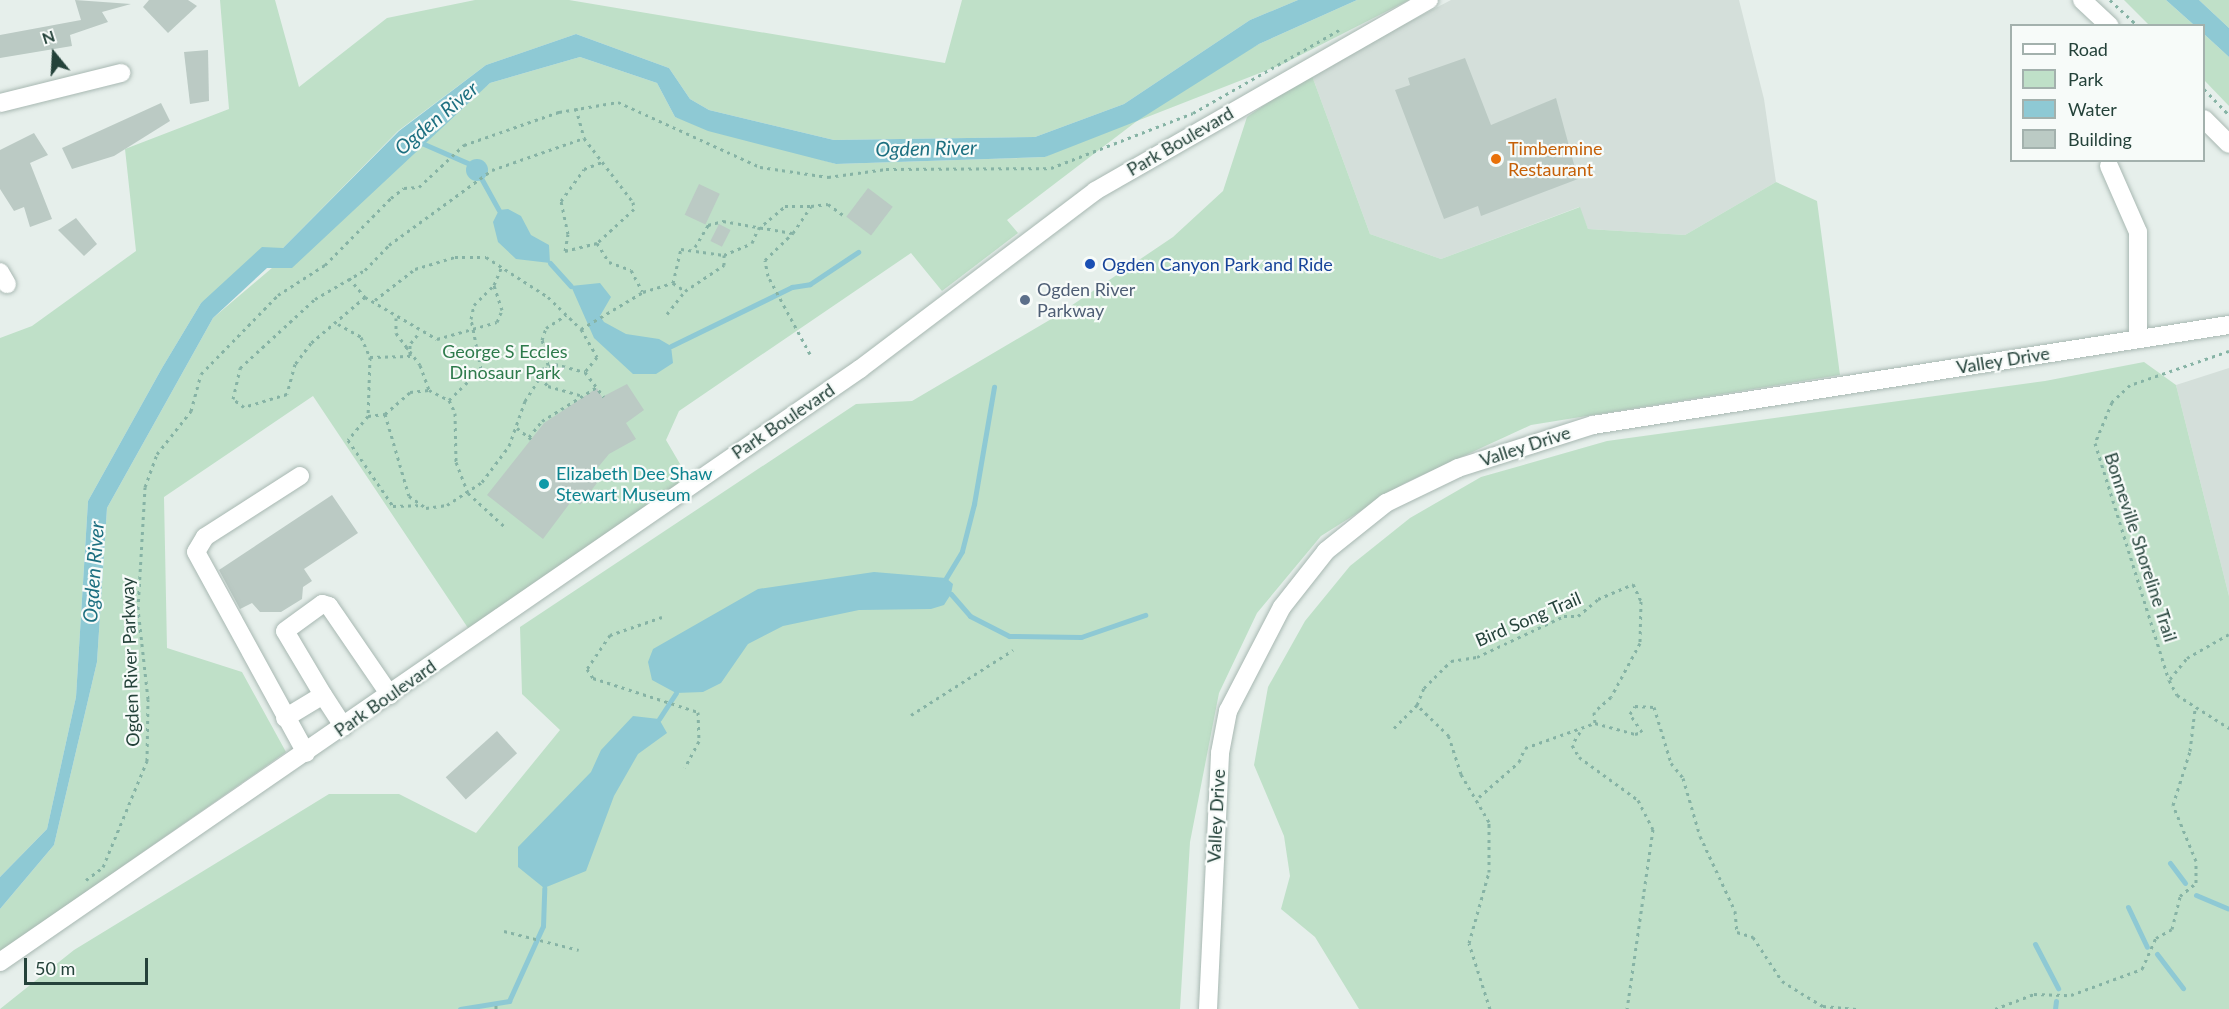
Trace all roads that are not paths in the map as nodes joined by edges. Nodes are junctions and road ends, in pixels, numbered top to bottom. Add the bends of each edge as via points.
1 (1429, 0) edge
2 (2082, 0) edge
3 (2108, 24) edge
4 (121, 73) dead end
5 (0, 103) edge
6 (2205, 120) edge
7 (2229, 144) edge
8 (2109, 166) dead end
9 (2229, 325) edge
10 (2138, 339) junction
11 (300, 476) dead end
12 (323, 694) junction
13 (390, 695) junction
14 (285, 718) junction
15 (344, 727) junction
16 (306, 753) junction
17 (0, 962) edge
18 (1208, 1009) edge

1 - 13 street, Park Boulevard via 1095,191 931,319
2 - 3 street
4 - 5 street
6 - 7 street
8 - 10 street via 2138,232
9 - 10 street, Valley Drive
10 - 18 street, Valley Drive via 1593,425 1458,468 1386,503 1326,551 1282,607 1228,711 1220,753
11 - 14 street via 205,537 196,552
12 - 13 street via 285,631 322,604 329,606
12 - 14 street
12 - 15 street
13 - 15 street, Park Boulevard
14 - 16 street
15 - 16 street, Park Boulevard
16 - 17 street, Park Boulevard

